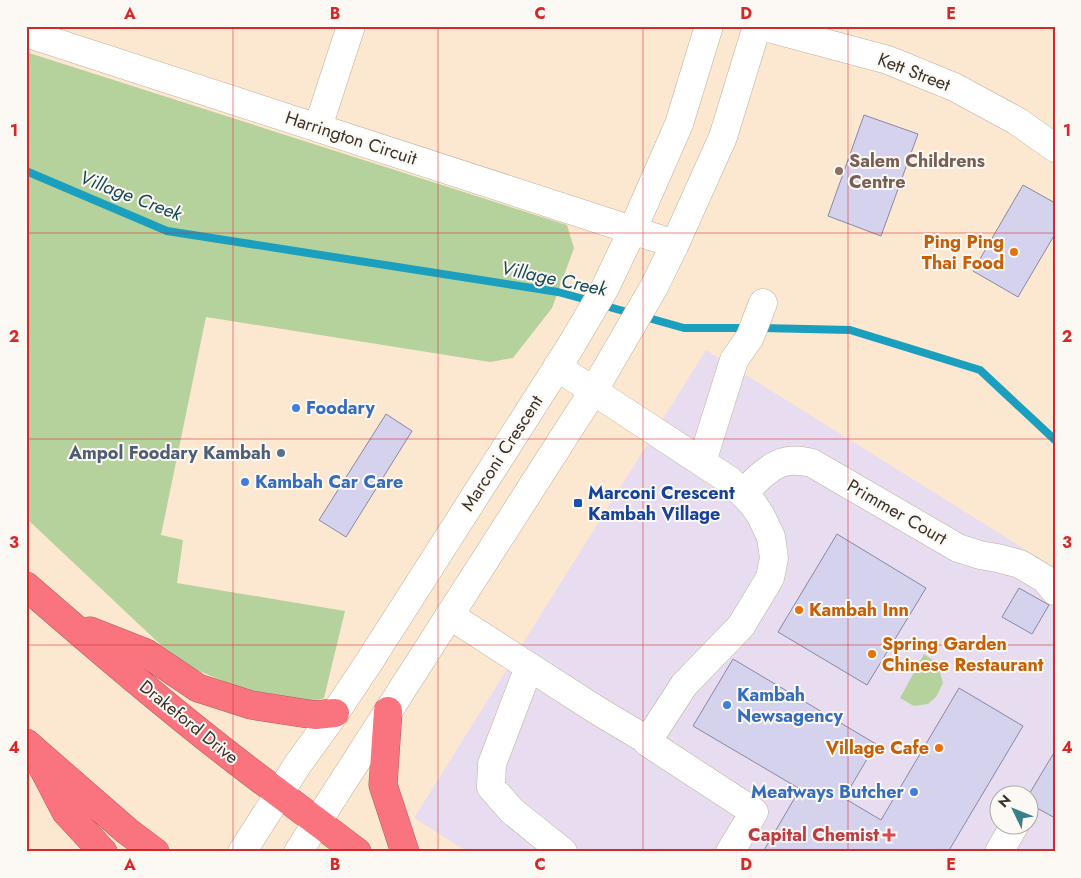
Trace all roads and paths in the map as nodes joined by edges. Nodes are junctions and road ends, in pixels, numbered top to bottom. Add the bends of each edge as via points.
1 (351, 26) edge
2 (709, 26) edge
3 (759, 26) edge
4 (26, 33) edge
5 (318, 127) junction
6 (1055, 148) edge
7 (633, 229) junction
8 (675, 244) junction
9 (763, 302) dead end
10 (557, 366) junction
11 (594, 390) junction
12 (702, 462) junction
13 (743, 493) junction
14 (26, 586) edge
15 (1055, 591) edge
16 (449, 615) junction
17 (68, 623) junction
18 (529, 667) junction
19 (388, 711) junction
20 (336, 713) junction
21 (647, 742) junction
22 (30, 747) edge
23 (280, 793) junction
24 (317, 821) junction
25 (1008, 836) edge
26 (103, 852) edge
27 (154, 852) edge
28 (242, 852) edge
29 (298, 852) edge
30 (357, 852) edge
31 (405, 852) edge
32 (563, 852) edge
33 (730, 852) edge
34 (999, 852) edge

1 - 5 street
2 - 7 street, Marconi Crescent via 679,124
3 - 6 street, Kett Street via 888,60 954,87 1018,122
3 - 8 street via 723,138
4 - 5 street, Harrington Circuit
5 - 7 street, Harrington Circuit
7 - 8 street, Harrington Circuit
7 - 10 street, Marconi Crescent via 605,288
8 - 11 street
9 - 12 street via 750,338 734,360
10 - 11 street
10 - 20 street, Marconi Crescent
11 - 12 street
11 - 16 street
12 - 13 street
13 - 15 street, Primmer Court via 764,472 782,462 812,463 958,548 1020,564 1045,579
13 - 21 street via 761,516 771,537 774,558 770,578 741,626 684,685
14 - 17 highway, Drakeford Drive
16 - 18 street
16 - 19 street
17 - 20 highway via 146,654 198,688 251,705 315,716
17 - 23 highway, Drakeford Drive
18 - 21 street
18 - 32 street via 492,764 491,787 512,811
19 - 24 street
19 - 31 highway via 383,785
20 - 23 street, Marconi Crescent
21 - 33 street via 754,812
22 - 26 highway via 66,812
22 - 27 highway
23 - 24 highway, Drakeford Drive
23 - 28 street, Marconi Crescent
24 - 29 street
24 - 30 highway, Drakeford Drive
25 - 34 street

